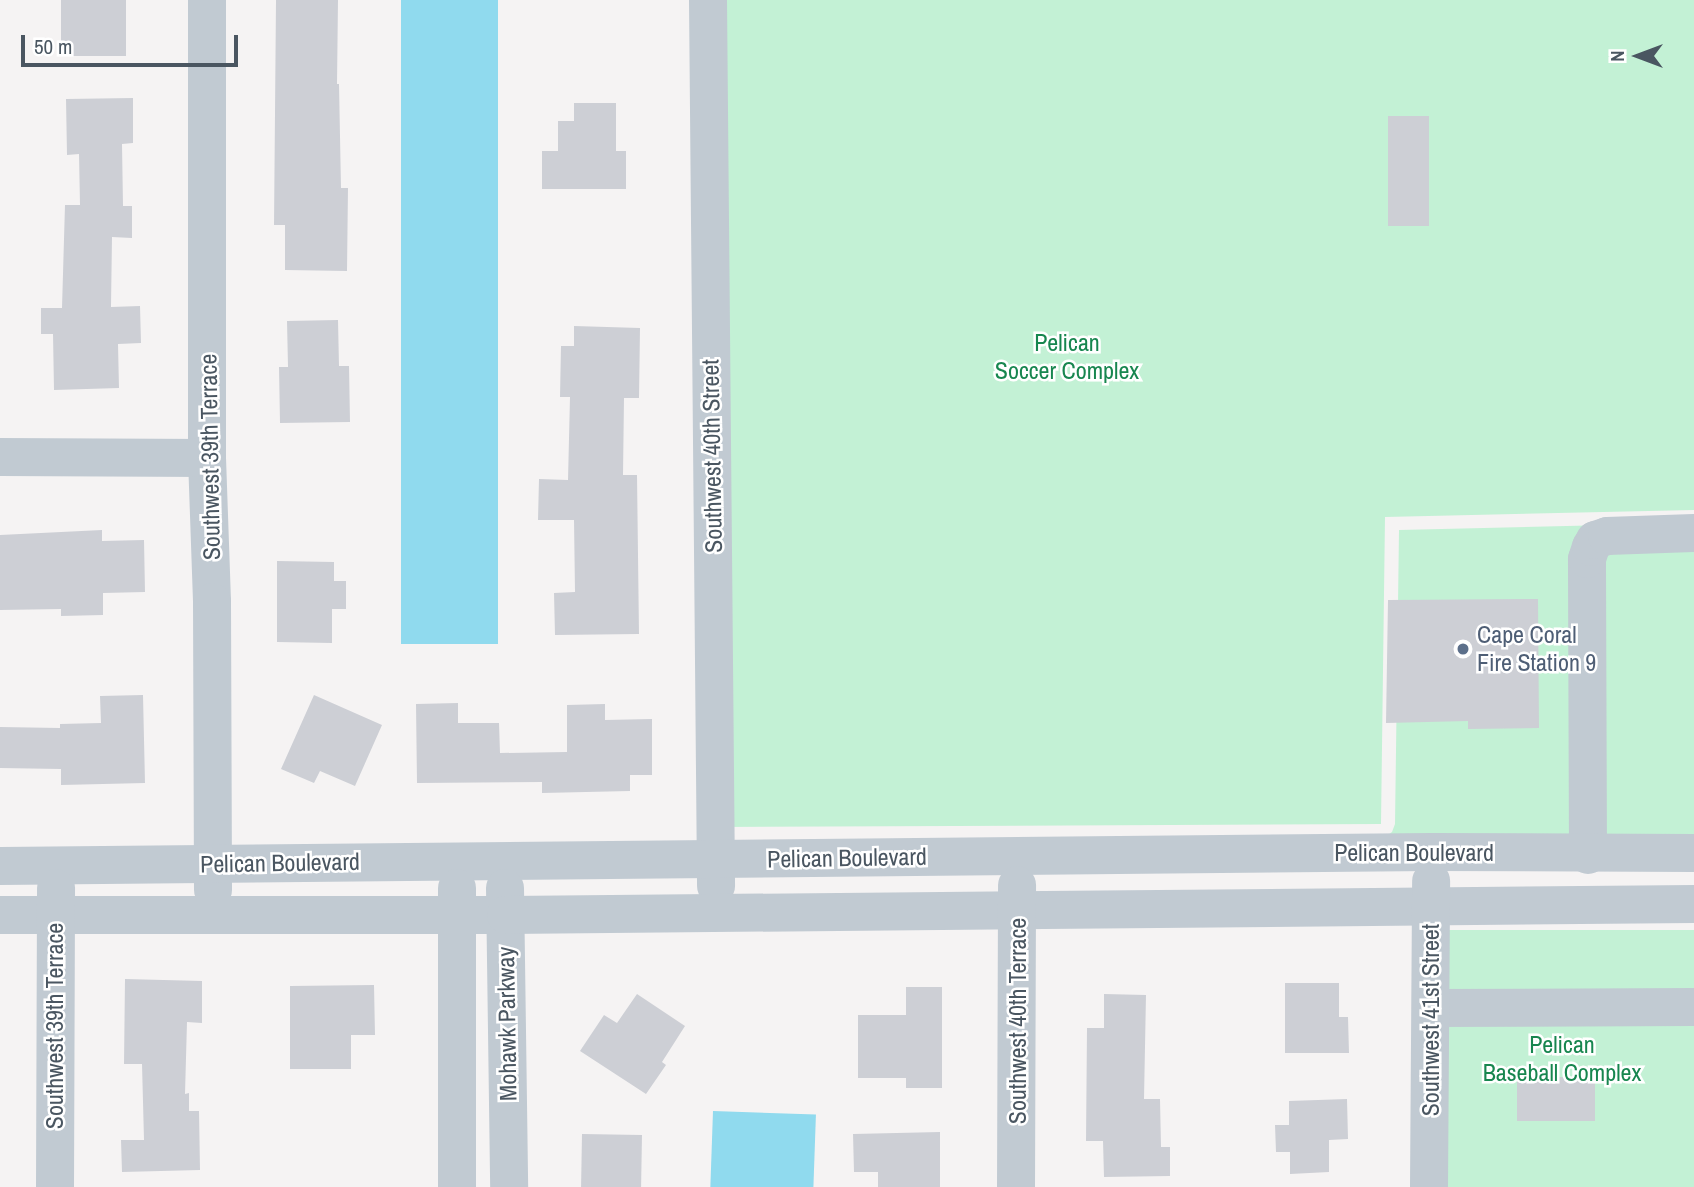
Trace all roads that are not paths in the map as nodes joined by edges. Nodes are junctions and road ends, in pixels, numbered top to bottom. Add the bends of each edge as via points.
1 (207, 0) edge
2 (708, 0) edge
3 (0, 457) edge
4 (207, 457) junction
5 (1694, 533) edge
6 (1431, 852) junction
7 (1694, 853) edge
8 (1588, 855) junction
9 (1016, 856) junction
10 (716, 859) junction
11 (457, 861) junction
12 (505, 861) junction
13 (213, 864) junction
14 (0, 866) edge
15 (57, 866) junction
16 (1694, 904) edge
17 (1431, 906) junction
18 (1019, 909) junction
19 (55, 913) junction
20 (214, 913) junction
21 (458, 913) junction
22 (716, 913) junction
23 (0, 915) edge
24 (506, 915) junction
25 (1694, 1007) edge
26 (1431, 1008) junction
27 (55, 1187) edge
28 (457, 1187) edge
29 (509, 1187) edge
30 (1016, 1187) edge
31 (1429, 1187) edge

1 - 4 street, Southwest 39th Terrace
2 - 10 street, Southwest 40th Street
3 - 4 street
4 - 13 street, Southwest 39th Terrace
5 - 8 street via 1606,536 1595,540 1587,559
6 - 8 street, Pelican Boulevard
6 - 9 street, Pelican Boulevard
6 - 17 street, Southwest 41st Street
7 - 8 street, Pelican Boulevard
9 - 10 street, Pelican Boulevard
9 - 18 street, Southwest 40th Terrace
10 - 12 street, Pelican Boulevard
10 - 22 street, Southwest 40th Street
11 - 12 street, Pelican Boulevard
11 - 13 street, Pelican Boulevard
11 - 21 street, Mohawk Parkway
12 - 24 street, Mohawk Parkway
13 - 15 street, Pelican Boulevard
13 - 20 street, Southwest 39th Terrace
14 - 15 street, Pelican Boulevard
15 - 19 street, Southwest 39th Terrace
16 - 17 street, Pelican Boulevard
17 - 18 street, Pelican Boulevard
17 - 26 street, Southwest 41st Street
18 - 22 street, Pelican Boulevard
18 - 30 street, Southwest 40th Terrace
19 - 20 street, Pelican Boulevard
19 - 23 street, Pelican Boulevard
19 - 27 street, Southwest 39th Terrace
20 - 21 street, Pelican Boulevard
21 - 24 street, Pelican Boulevard
21 - 28 street, Mohawk Parkway
22 - 24 street, Pelican Boulevard
24 - 29 street, Mohawk Parkway
25 - 26 street
26 - 31 street, Southwest 41st Street

